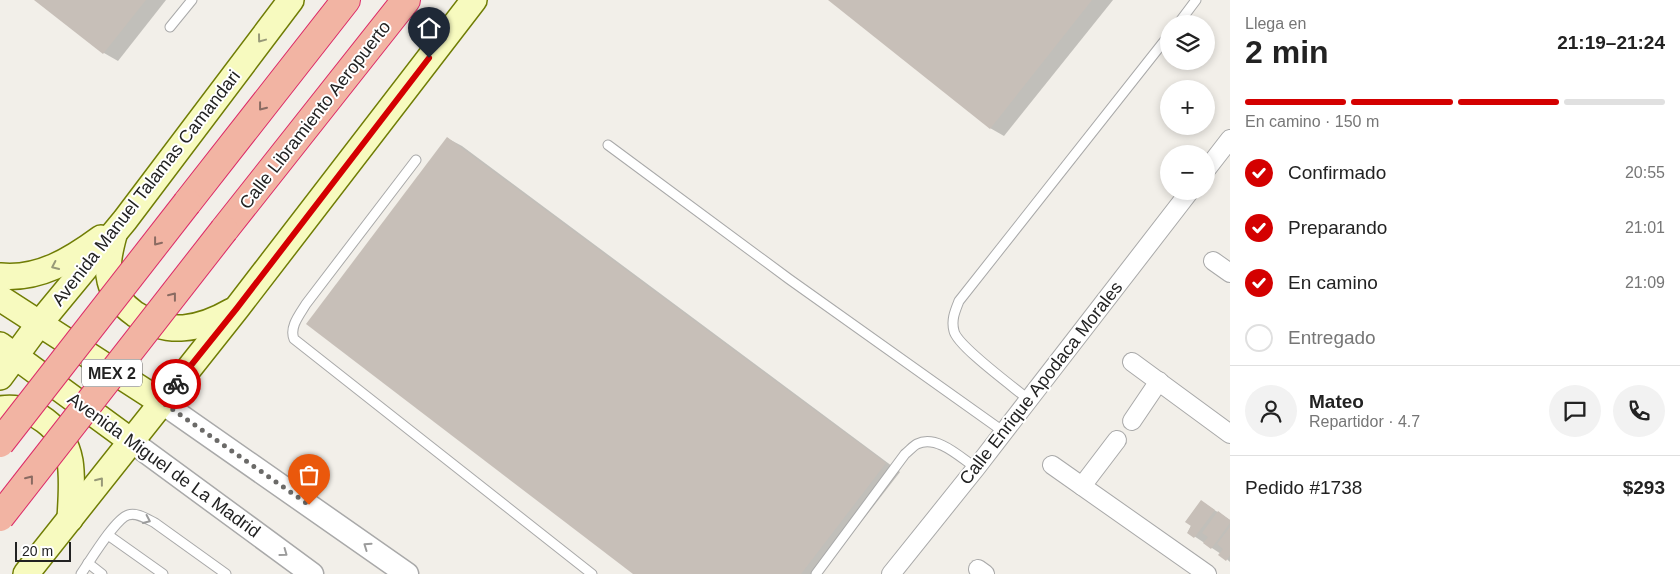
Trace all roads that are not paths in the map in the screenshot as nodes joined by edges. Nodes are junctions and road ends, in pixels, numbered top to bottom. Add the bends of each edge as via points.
1 (192, 0) edge
2 (291, 0) edge
3 (346, 0) edge
4 (406, 0) edge
5 (474, 0) edge
6 (1196, 0) edge
7 (1185, 15) edge
8 (170, 27) dead end
9 (1160, 46) edge
10 (1230, 139) edge
11 (608, 145) dead end
12 (1215, 158) edge
13 (416, 160) dead end
14 (1183, 200) edge
15 (119, 228) junction
16 (1213, 261) dead end
17 (1230, 273) edge
18 (0, 276) edge
19 (0, 298) edge
20 (237, 308) junction
21 (39, 324) junction
22 (7, 351) edge
23 (1132, 362) dead end
24 (0, 376) edge
25 (1160, 381) junction
26 (1029, 400) junction
27 (162, 402) junction
28 (0, 409) edge
29 (1132, 421) dead end
30 (1004, 432) junction
31 (1230, 434) edge
32 (1117, 440) dead end
33 (131, 442) junction
34 (0, 443) edge
35 (1052, 465) dead end
36 (976, 468) junction
37 (1082, 486) junction
38 (0, 517) edge
39 (70, 520) junction
40 (108, 535) junction
41 (88, 563) junction
42 (26, 574) edge
43 (81, 574) edge
44 (102, 574) edge
45 (163, 574) edge
46 (226, 574) edge
47 (312, 574) edge
48 (407, 574) edge
49 (592, 574) edge
50 (816, 574) edge
51 (891, 574) edge
52 (1207, 574) edge

1 - 8 lane
2 -> 15 main road, Avenida Manuel Talamas Camandari
3 -> 34 highway, MEX 2, bridge
38 -> 4 highway, Calle Libramiento Aeropuerto / MEX 2, bridge
5 - 20 main road
6 - 7 lane
9 - 26 lane via 959,301 953,315 954,333 973,355
10 - 12 street
11 - 30 lane
13 - 49 lane via 306,304 293,327 294,340
14 - 26 street, Calle Enrique Apodaca Morales
15 -> 18 main road via 51,268 33,275
15 - 20 main road via 109,258 110,280 122,303 139,316 170,329 188,328 217,320
15 - 21 main road, Avenida Manuel Talamas Camandari
16 - 17 street
19 - 21 main road
20 - 27 main road
21 - 22 main road, Avenida Manuel Talamas Camandari
21 - 27 main road
22 - 24 main road, Avenida Manuel Talamas Camandari
22 - 33 main road, Avenida Miguel de La Madrid
23 - 25 street
25 - 29 street
25 - 31 street
26 - 30 street, Calle Enrique Apodaca Morales
27 - 33 main road
48 -> 27 street
28 - 39 main road via 13,408 35,414 59,434 70,460
30 - 36 street, Calle Enrique Apodaca Morales
32 - 37 street
39 -> 33 main road
33 -> 47 street, Avenida Miguel de La Madrid
35 - 37 street
36 - 50 lane via 939,444 927,441 916,444 905,454
36 - 51 street, Calle Enrique Apodaca Morales
37 - 52 street
39 - 42 main road
40 - 41 lane
40 - 45 lane
40 -> 46 lane via 120,520 130,514 143,516
41 - 43 lane
41 - 44 lane

